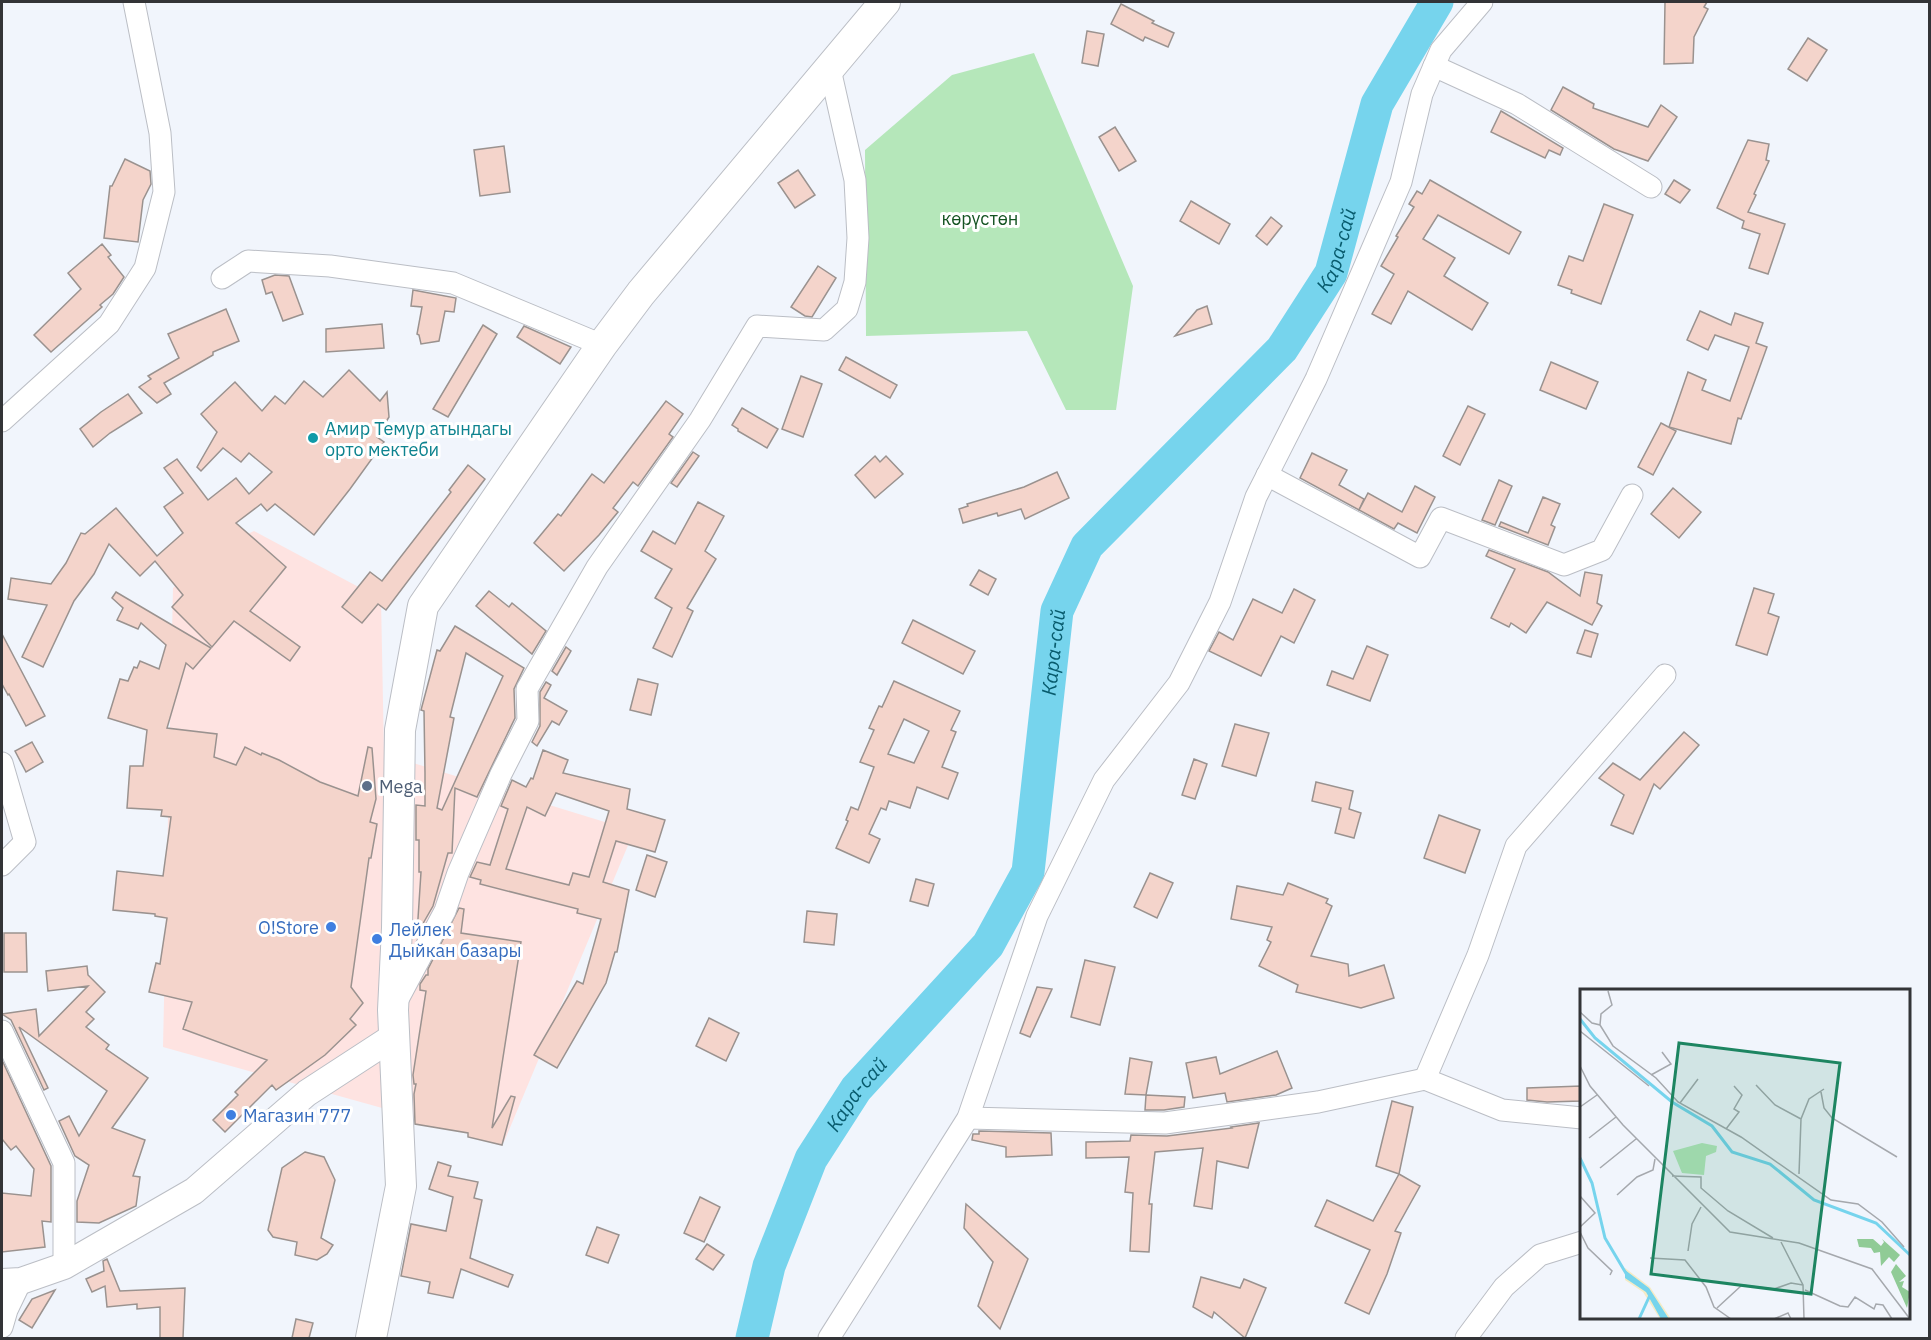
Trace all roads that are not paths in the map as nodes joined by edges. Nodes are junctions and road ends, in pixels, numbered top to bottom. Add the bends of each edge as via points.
1 (134, 2) edge
2 (885, 2) edge
3 (1482, 2) edge
4 (1434, 66) junction
5 (830, 69) junction
6 (1651, 187) dead end
7 (222, 278) dead end
8 (602, 345) junction
9 (2, 421) edge
10 (1267, 475) junction
11 (1632, 495) dead end
12 (1665, 675) dead end
13 (2, 763) edge
14 (2, 865) edge
15 (393, 1023) junction
16 (2, 1031) edge
17 (1425, 1079) junction
18 (968, 1118) junction
19 (1580, 1118) edge
20 (1580, 1242) edge
21 (64, 1266) junction
22 (11, 1281) edge
23 (2, 1327) edge
24 (371, 1338) edge
25 (829, 1338) edge
26 (1466, 1338) edge

1 - 9 street via 160,133 164,192 145,268 109,324
2 - 5 main road
3 - 4 street via 1441,50
4 - 6 street via 1517,104
4 - 10 street via 1422,94 1401,182 1317,379
5 - 8 main road via 641,293
5 - 15 street via 855,180 858,238 855,282 847,309 824,330 757,326 700,420 597,567 527,688 528,722 492,794 445,911
7 - 8 street via 248,261 330,266 453,283
8 - 15 main road via 423,606 400,730
10 - 11 street via 1419,557 1441,518 1564,565 1602,550
10 - 18 street via 1220,602 1179,683 1104,780 1037,916
12 - 17 street via 1516,846 1479,955
13 - 14 street via 25,842
15 - 21 street via 194,1191
15 - 24 main road via 401,1186
16 - 21 street via 64,1163
17 - 18 street via 1318,1102 1165,1122
17 - 19 street via 1502,1110
18 - 25 street
20 - 26 street via 1540,1255 1504,1287
21 - 22 street
22 - 23 street

